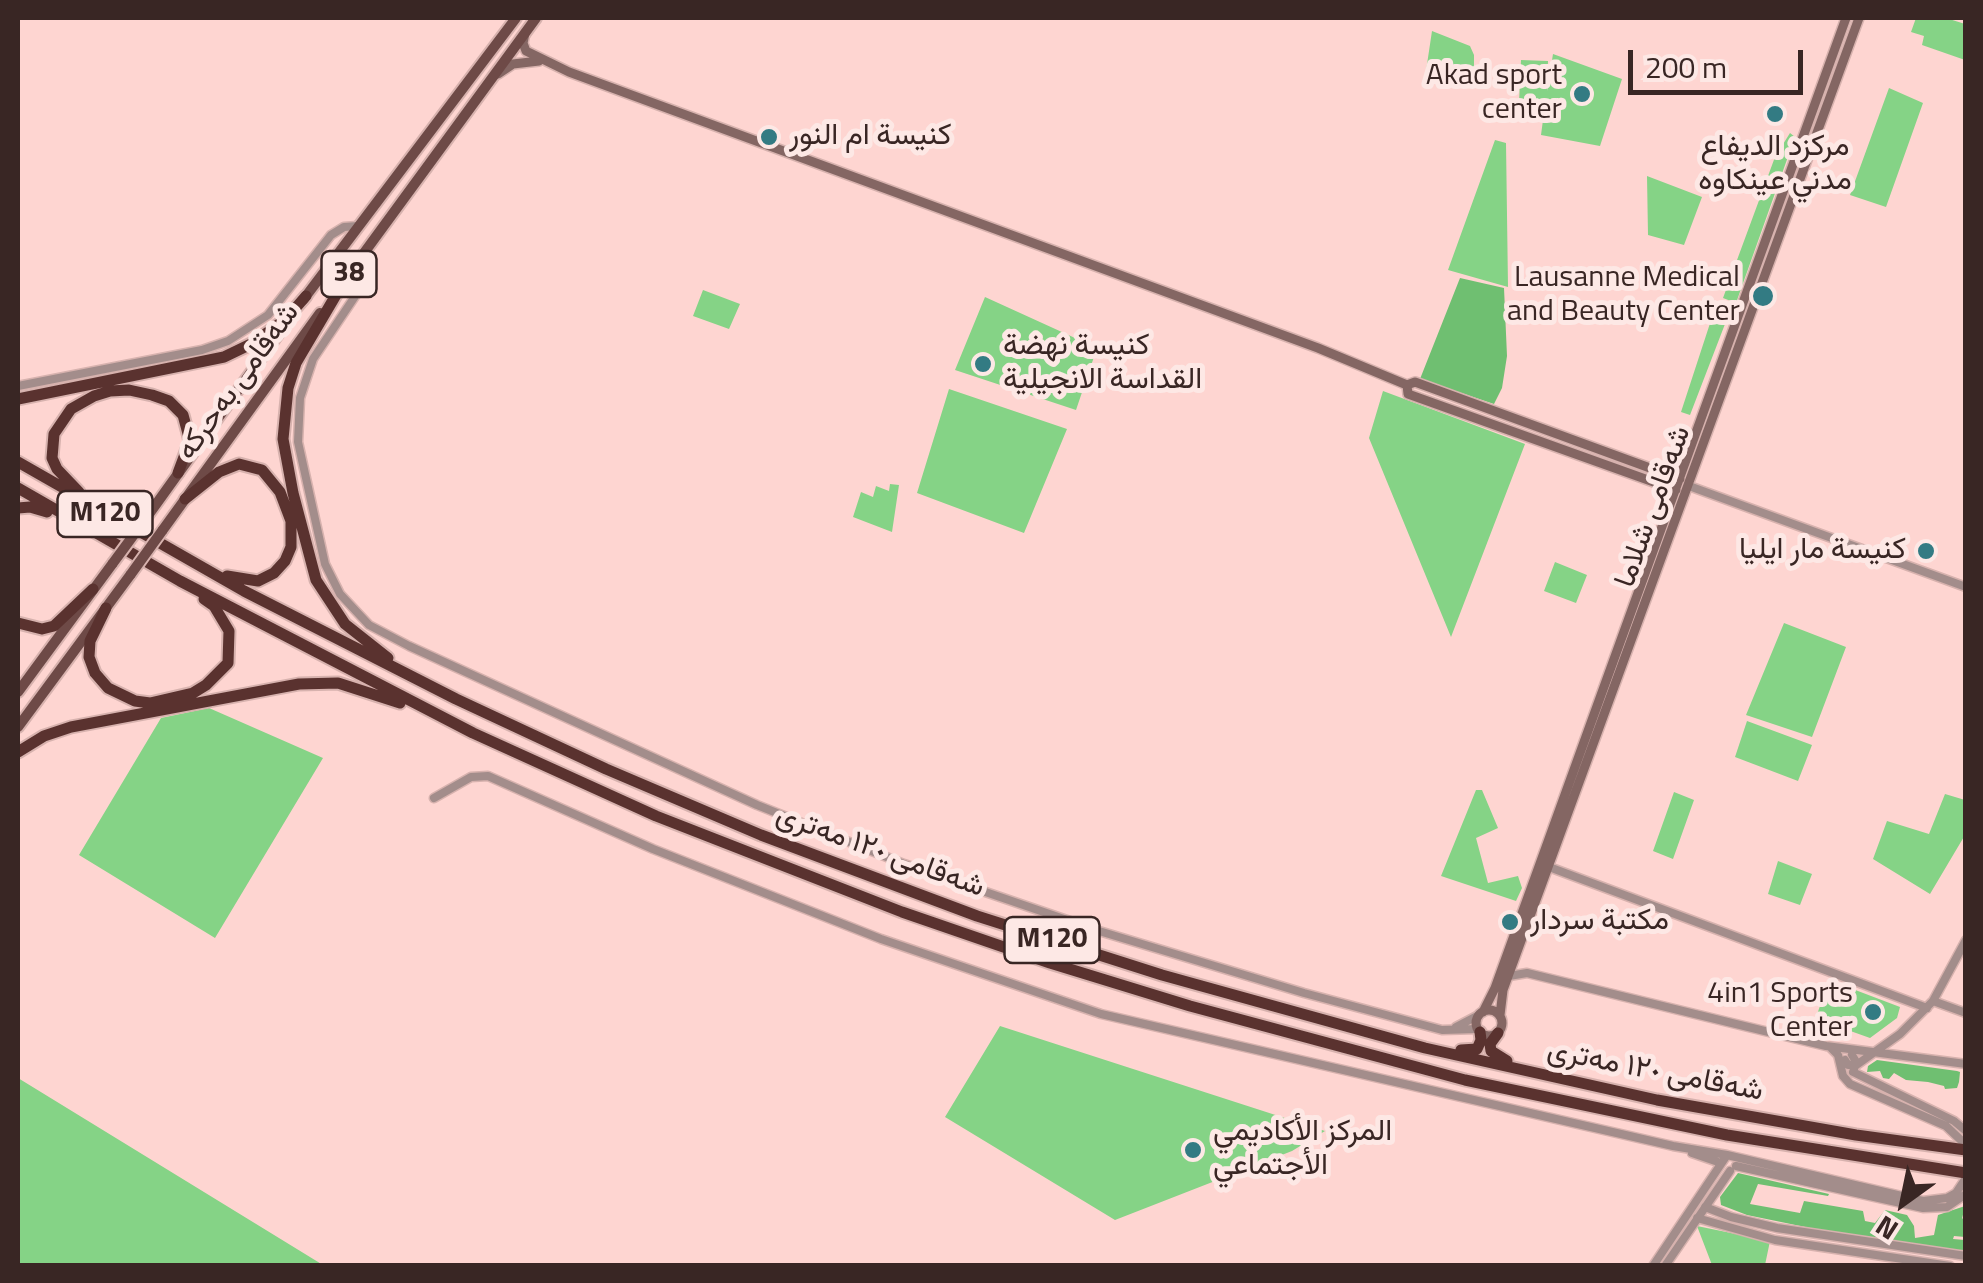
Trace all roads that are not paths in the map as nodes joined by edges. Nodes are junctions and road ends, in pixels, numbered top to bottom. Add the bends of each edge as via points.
1 (516, 18) edge
2 (536, 18) edge
3 (1846, 18) edge
4 (1859, 18) edge
5 (525, 31) junction
6 (542, 61) junction
7 (487, 83) junction
8 (1787, 199) junction
9 (358, 226) junction
10 (358, 261) junction
11 (346, 278) junction
12 (306, 296) junction
13 (18, 386) edge
14 (18, 399) edge
15 (18, 462) edge
16 (178, 473) junction
17 (1676, 484) junction
18 (18, 488) edge
19 (185, 499) junction
20 (18, 508) edge
21 (101, 512) junction
22 (94, 532) junction
23 (194, 564) junction
24 (180, 582) junction
25 (1966, 587) edge
26 (93, 589) junction
27 (106, 608) junction
28 (18, 623) edge
29 (18, 692) edge
30 (456, 699) junction
31 (1596, 723) junction
32 (18, 727) edge
33 (473, 734) junction
34 (18, 752) edge
35 (434, 798) dead end
36 (1549, 867) junction
37 (1966, 940) edge
38 (1516, 958) junction
39 (1509, 976) junction
40 (1566, 982) junction
41 (1930, 1005) junction
42 (1966, 1013) edge
43 (1481, 1014) junction
44 (1500, 1015) junction
45 (1417, 1023) junction
46 (1479, 1030) junction
47 (1498, 1033) junction
48 (1826, 1046) junction
49 (1425, 1048) junction
50 (1841, 1048) junction
51 (1867, 1052) junction
52 (1849, 1062) junction
53 (1966, 1064) edge
54 (1548, 1077) junction
55 (1966, 1131) edge
56 (1966, 1147) edge
57 (1728, 1163) junction
58 (1964, 1183) edge
59 (1704, 1207) junction
60 (1724, 1215) junction
61 (1697, 1218) junction
62 (1720, 1226) junction
63 (1966, 1256) edge
64 (1653, 1266) edge
65 (1665, 1266) edge
66 (1950, 1266) edge

1 - 9 main road, شەقامی بەحرکە / 38
2 - 5 main road, شەقامی بەحرکە / 38
3 - 8 main road, شەقامی شلاما
4 - 8 main road, شەقامی شلاما
5 - 6 main road via 526,50
5 - 7 main road, شەقامی بەحرکە / 38
6 - 7 main road via 513,64
6 - 17 main road
7 - 10 main road, شەقامی بەحرکە / 38
8 - 17 main road, شەقامی شلاما
9 - 12 main road, شەقامی بەحرکە / 38
9 - 13 street via 331,236 268,314 228,340
10 - 11 main road, شەقامی بەحرکە / 38
10 - 45 street via 372,272 314,359 300,398 298,442 329,574 369,624 757,805 888,858 1099,931
11 - 19 main road, شەقامی بەحرکە / 38
11 - 30 highway via 302,350 288,388 284,438 304,542 316,580 345,624
12 - 14 highway via 275,327 224,357
12 - 16 main road, شەقامی بەحرکە / 38
15 - 21 highway, شەقامی ١٢٠ مەتری / M120
16 - 21 highway via 190,441 183,415 170,401 129,390 94,396 60,422 52,458
16 - 26 main road, شەقامی بەحرکە / 38, bridge
17 - 25 street
17 - 31 main road, شەقامی شلاما
18 - 22 highway, شەقامی ١٢٠ مەتری
19 - 23 highway via 218,472 250,466 273,481 291,520 288,555 266,578 246,581
19 - 27 main road, شەقامی بەحرکە / 38, bridge
20 - 22 highway via 40,509
21 - 23 highway, شەقامی ١٢٠ مەتری / M120
22 - 24 highway, شەقامی ١٢٠ مەتری
23 - 30 highway, شەقامی ١٢٠ مەتری / M120
24 - 27 highway via 214,606 230,641 221,672 182,697 135,701 95,673 90,641
24 - 33 highway, شەقامی ١٢٠ مەتری / M120
26 - 28 highway via 54,626
26 - 29 main road, شەقامی بەحرکە
27 - 32 main road, شەقامی بەحرکە
30 - 49 highway, شەقامی ١٢٠ مەتری / M120 via 761,834 977,916
31 - 36 main road, شەقامی شلاما
31 - 43 main road, شەقامی شلاما
33 - 34 highway via 359,688 322,682 147,710 44,736
33 - 58 highway, شەقامی ١٢٠ مەتری / M120 via 765,860 1173,1001 1534,1096
35 - 57 street via 471,777 488,776 727,879 1070,1004
36 - 38 main road, شەقامی شلاما
36 - 41 street
37 - 41 street
38 - 39 main road, شەقامی شلاما
38 - 40 street
39 - 40 street via 1522,972
39 - 44 main road, شەقامی شلاما
40 - 48 street
41 - 42 street
41 - 51 street via 1900,1034
43 - 44 main road
43 - 45 street via 1450,1028
43 - 46 main road, شەقامی شلاما
44 - 47 main road, شەقامی شلاما
45 - 46 street
46 - 47 main road
46 - 49 highway via 1481,1043 1473,1051
47 - 54 highway via 1492,1053
48 - 50 street
48 - 52 street
49 - 54 highway, شەقامی ١٢٠ مەتری / M120
50 - 51 street
50 - 52 street
51 - 52 street
51 - 53 street
52 - 55 street via 1857,1076
52 - 56 street via 1843,1076 1850,1084 1946,1126
54 - 56 highway, شەقامی ١٢٠ مەتری / M120 via 1784,1123
57 - 58 street via 1923,1208 1948,1206
57 - 59 street
57 - 64 street
59 - 60 street
59 - 61 street
60 - 62 street
60 - 63 street
61 - 62 street
61 - 65 street
62 - 66 street

